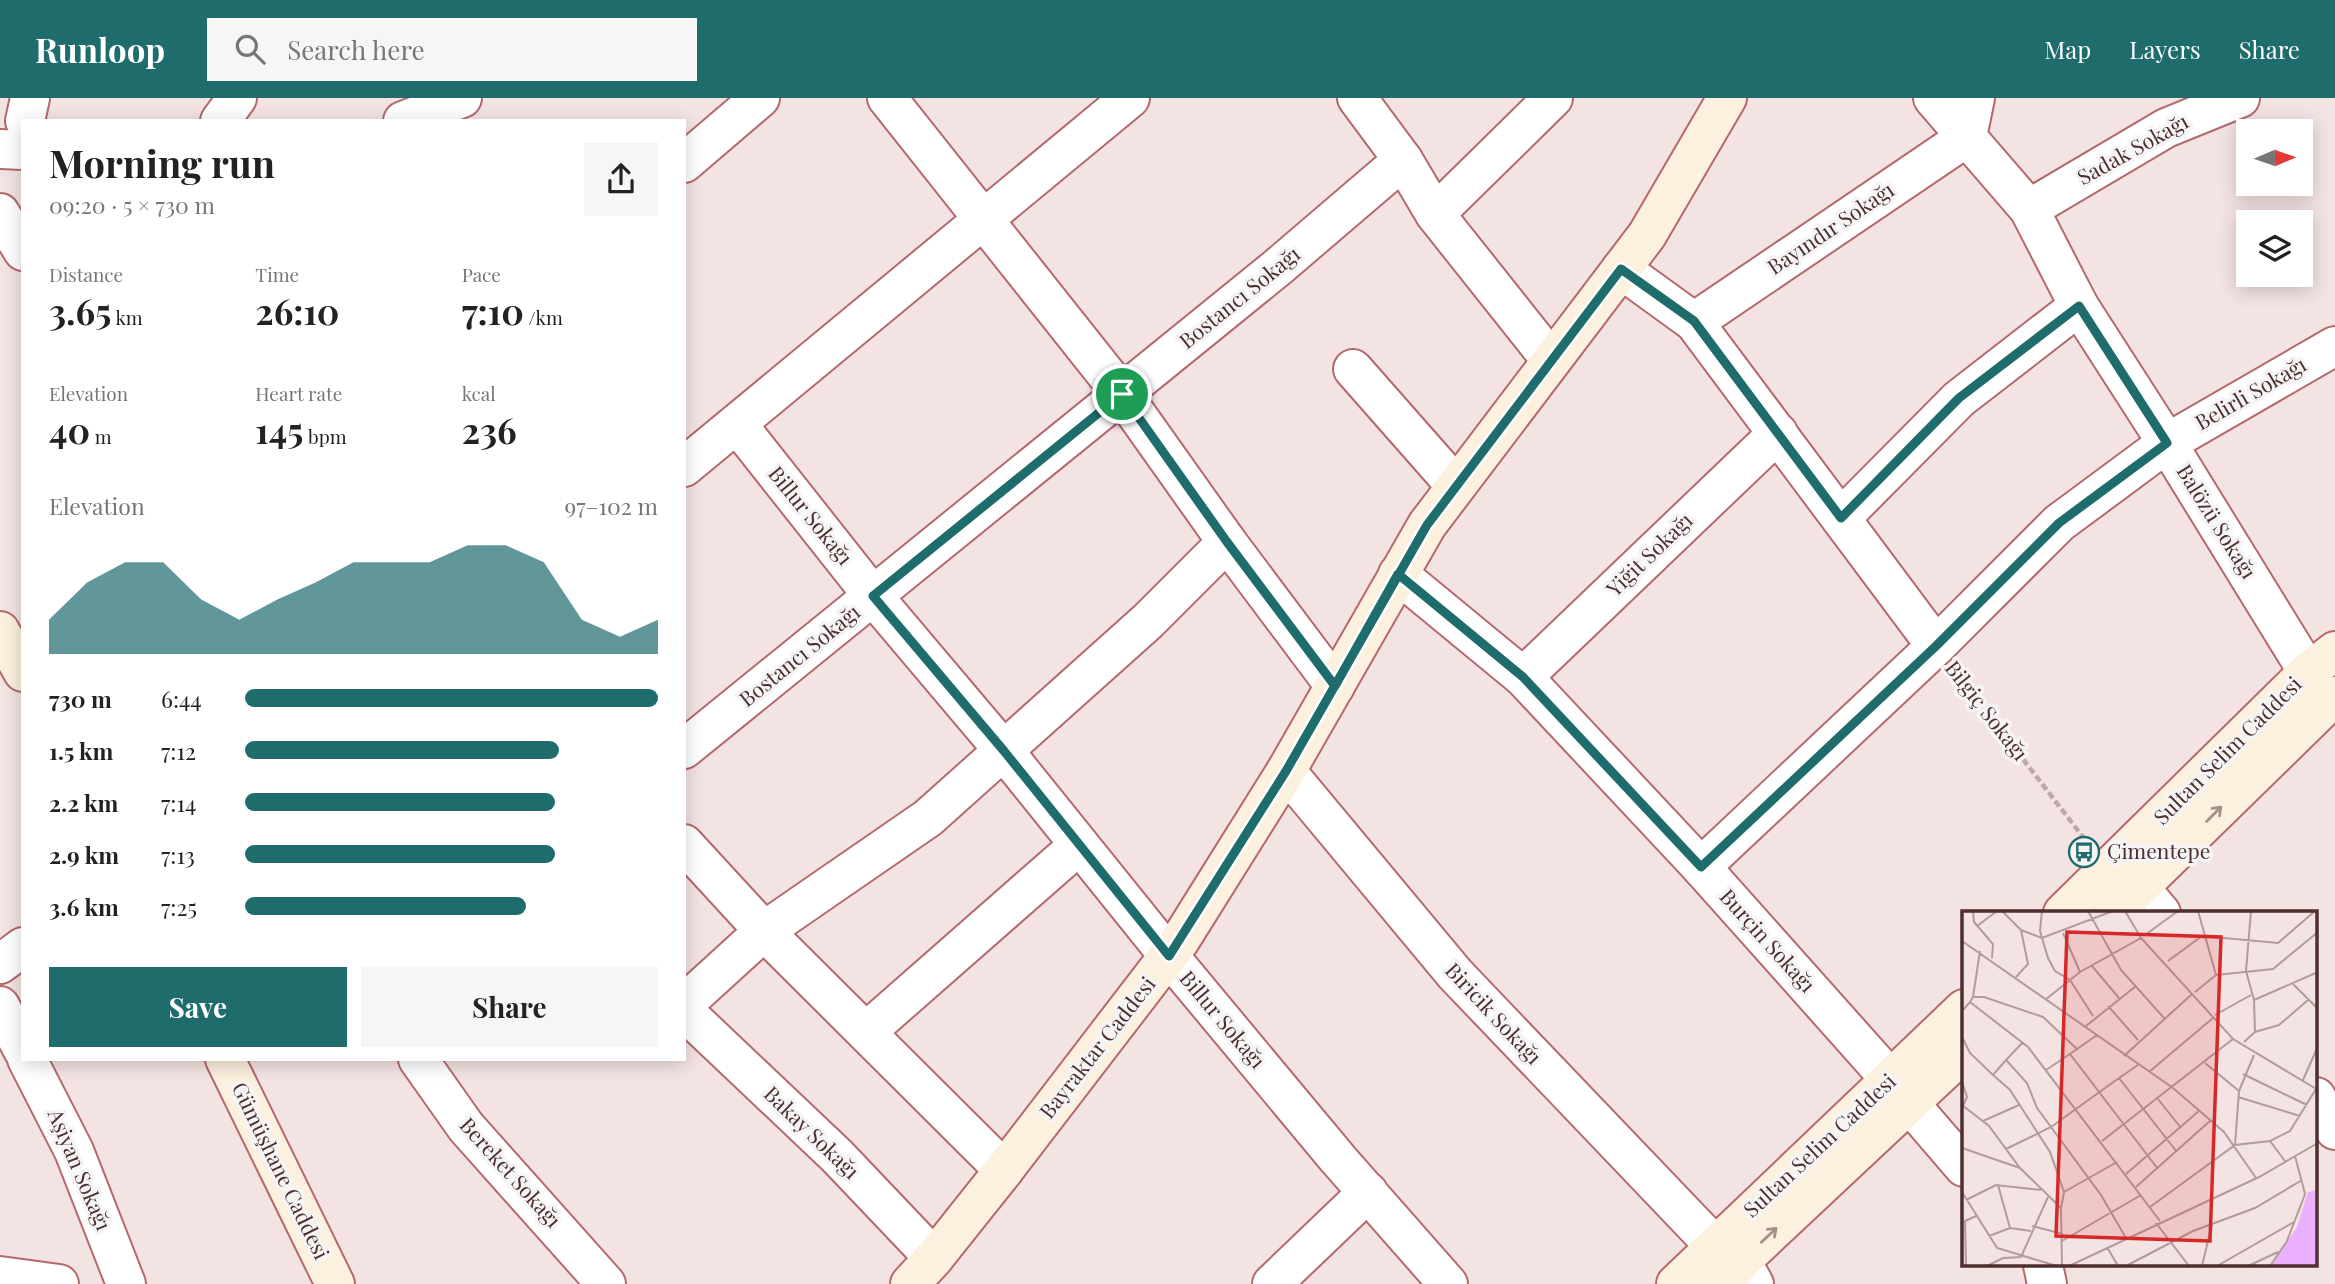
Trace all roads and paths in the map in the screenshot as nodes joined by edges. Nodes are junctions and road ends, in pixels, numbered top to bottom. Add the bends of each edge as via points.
1 (30, 98) edge
2 (237, 98) edge
3 (462, 98) edge
4 (760, 98) edge
5 (887, 98) edge
6 (1130, 98) edge
7 (1357, 98) edge
8 (1553, 98) edge
9 (1933, 98) edge
10 (1975, 98) edge
11 (2240, 98) edge
12 (1724, 99) edge
13 (24, 119) edge
14 (221, 119) edge
15 (408, 119) edge
16 (1967, 137) junction
17 (1403, 160) junction
18 (686, 161) edge
19 (2029, 209) junction
20 (0, 213) edge
21 (1435, 214) junction
22 (984, 221) junction
23 (21, 248) edge
24 (1621, 269) junction
25 (2079, 306) junction
26 (1694, 321) junction
27 (2335, 346) edge
28 (1551, 360) junction
29 (1353, 369) dead end
30 (1122, 394) junction
31 (737, 424) junction
32 (1778, 433) junction
33 (2167, 443) junction
34 (686, 465) edge
35 (1456, 486) junction
36 (1841, 518) junction
37 (1227, 542) junction
38 (1398, 574) junction
39 (873, 596) junction
40 (8, 629) edge
41 (1936, 646) junction
42 (21, 666) edge
43 (1523, 677) junction
44 (2329, 685) edge
45 (1335, 686) junction
46 (686, 747) edge
47 (1004, 751) junction
48 (1286, 771) junction
49 (1079, 845) junction
50 (686, 846) edge
51 (1701, 867) junction
52 (2130, 896) edge
53 (2071, 911) edge
54 (765, 931) junction
55 (21, 948) edge
56 (1169, 956) junction
57 (0, 964) edge
58 (686, 1002) edge
59 (0, 1006) edge
60 (1962, 1012) edge
61 (686, 1013) edge
62 (866, 1032) junction
63 (21, 1046) edge
64 (1962, 1053) edge
65 (28, 1061) edge
66 (226, 1061) edge
67 (419, 1061) edge
68 (1900, 1092) junction
69 (2318, 1100) edge
70 (2335, 1130) edge
71 (2335, 1142) edge
72 (2318, 1147) edge
73 (1962, 1165) edge
74 (1004, 1170) junction
75 (1368, 1192) junction
76 (2043, 1266) edge
77 (1732, 1269) edge
78 (922, 1271) edge
79 (0, 1276) edge
80 (59, 1284) edge
81 (126, 1284) edge
82 (335, 1284) edge
83 (606, 1284) edge
84 (1272, 1284) edge
85 (1448, 1284) edge
86 (1676, 1284) edge
87 (2047, 1284) edge

1 - 13 street
2 - 14 street
3 - 15 street
4 - 18 street
5 - 22 street
6 - 22 street
7 - 17 street
8 - 21 street
9 - 16 street, Balözü Sokağı
10 - 16 street
11 - 19 street, Sadak Sokağı via 2166,128
12 - 24 street, Bayraktar Caddesi via 1647,235
16 - 19 street, Balözü Sokağı
16 - 26 street, Bayındır Sokağı
17 - 21 street
17 - 30 street, Bostancı Sokağı
19 - 25 street, Balözü Sokağı
20 - 23 street
21 - 28 street
22 - 30 street
22 - 31 street
24 - 26 street, Bilgiç Sokağı
24 - 28 street, Bayraktar Caddesi
25 - 33 street, Balözü Sokağı
25 - 36 street via 1959,398
26 - 32 street, Bilgiç Sokağı
27 - 33 street, Belirli Sokağı
28 - 35 street, Bayraktar Caddesi
29 - 35 street
30 - 37 street
30 - 39 street, Bostancı Sokağı
31 - 34 street
31 - 39 street, Billur Sokağı
32 - 36 street, Bilgiç Sokağı
32 - 43 street, Yiğit Sokağı
33 - 41 street, Belirli Sokağı via 2059,523
33 - 44 street, Balözü Sokağı
35 - 38 street, Bayraktar Caddesi
36 - 41 street, Bilgiç Sokağı
37 - 45 street
37 - 47 street via 1148,621
38 - 43 street, Burçin Sokağı
38 - 45 street, Bayraktar Caddesi
39 - 46 street, Bostancı Sokağı
39 - 47 street, Billur Sokağı
40 - 42 street
41 - 51 street, Belirli Sokağı
41 - 52 path, Bilgiç Sokağı
43 - 51 street, Burçin Sokağı
44 - 52 street, Sultan Selim Caddesi
45 - 48 street, Bayraktar Caddesi
47 - 49 street, Billur Sokağı
47 - 54 street via 929,818
48 - 56 street, Bayraktar Caddesi
48 - 77 street, Biricik Sokağı via 1455,974
49 - 56 street, Billur Sokağı
49 - 62 street
50 - 54 street
51 - 68 street, Burçin Sokağı
52 - 53 street, Sultan Selim Caddesi
54 - 58 street
54 - 62 street
55 - 57 street
56 - 74 street, Bayraktar Caddesi
56 - 75 street, Billur Sokağı
59 - 63 street
60 - 68 street, Sultan Selim Caddesi
61 - 78 street, Bakay Sokağı via 837,1156
62 - 74 street
64 - 68 street, Sultan Selim Caddesi
65 - 81 street, Aşiyan Sokağı via 75,1151
66 - 82 street, Gümüşhane Caddesi
67 - 83 street, Bereket Sokağı via 466,1127
68 - 73 street, Burçin Sokağı
68 - 77 street, Sultan Selim Caddesi
69 - 70 street
71 - 72 street
74 - 78 street, Bayraktar Caddesi
75 - 84 street
75 - 85 street, Billur Sokağı
76 - 87 street
77 - 86 street, Sultan Selim Caddesi
79 - 80 street

